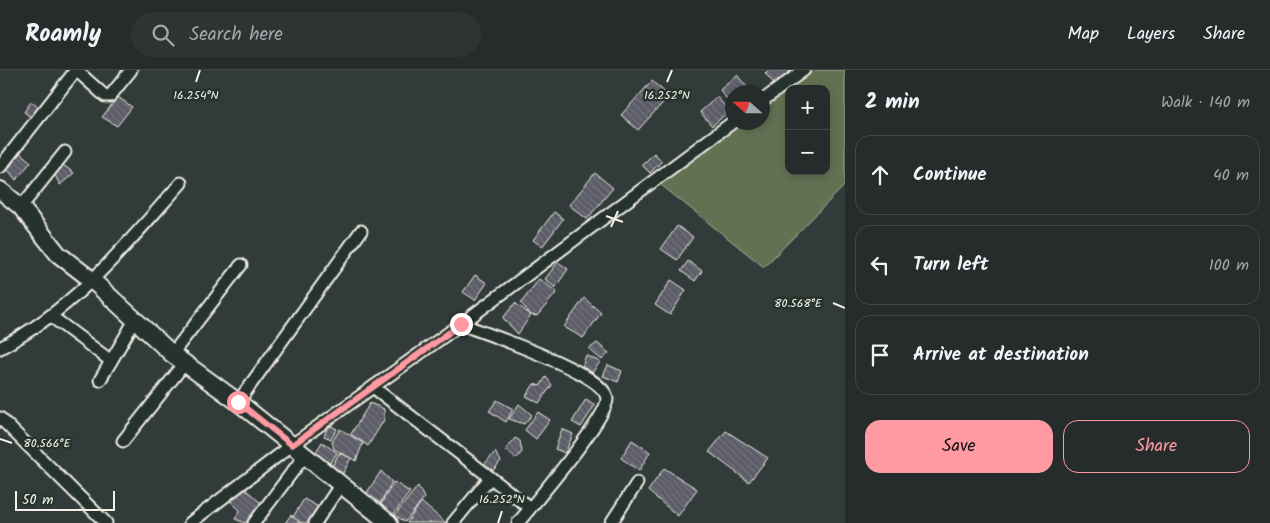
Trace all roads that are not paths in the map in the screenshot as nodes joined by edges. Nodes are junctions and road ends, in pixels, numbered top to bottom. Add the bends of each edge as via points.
1 (76, 70) edge
2 (131, 70) edge
3 (804, 70) edge
4 (770, 95) edge
5 (725, 128) edge
6 (65, 152) dead end
7 (0, 167) edge
8 (181, 183) dead end
9 (0, 190) edge
10 (21, 206) junction
11 (361, 231) dead end
12 (241, 266) dead end
13 (92, 282) junction
14 (52, 317) junction
15 (135, 320) junction
16 (461, 324) junction
17 (0, 348) edge
18 (179, 358) junction
19 (111, 360) junction
20 (100, 380) dead end
21 (373, 387) junction
22 (238, 402) junction
23 (0, 418) edge
24 (123, 441) dead end
25 (298, 450) junction
26 (490, 478) junction
27 (637, 483) dead end
28 (341, 484) junction
29 (530, 508) junction
30 (106, 523) edge
31 (190, 523) edge
32 (254, 523) edge
33 (315, 523) edge
34 (389, 523) edge
35 (453, 523) edge
36 (518, 523) edge
37 (611, 523) edge

1 - 2 street via 102,94 110,96
1 - 7 street
3 - 4 street
5 - 16 street
6 - 10 street
8 - 13 street
9 - 10 main road
10 - 13 main road via 58,254
11 - 22 street
12 - 18 street
13 - 14 street
13 - 15 main road
14 - 17 street
14 - 19 street
15 - 18 main road
15 - 19 street
16 - 21 street
16 - 29 street via 573,369 600,385 606,393 607,401 593,427
18 - 22 main road
18 - 24 street
19 - 20 street
21 - 25 street
21 - 26 street
22 - 25 main road
23 - 30 street
25 - 28 main road
25 - 31 street
25 - 32 street
26 - 29 street
26 - 35 street
27 - 37 street
28 - 33 street
28 - 34 main road
29 - 36 street

